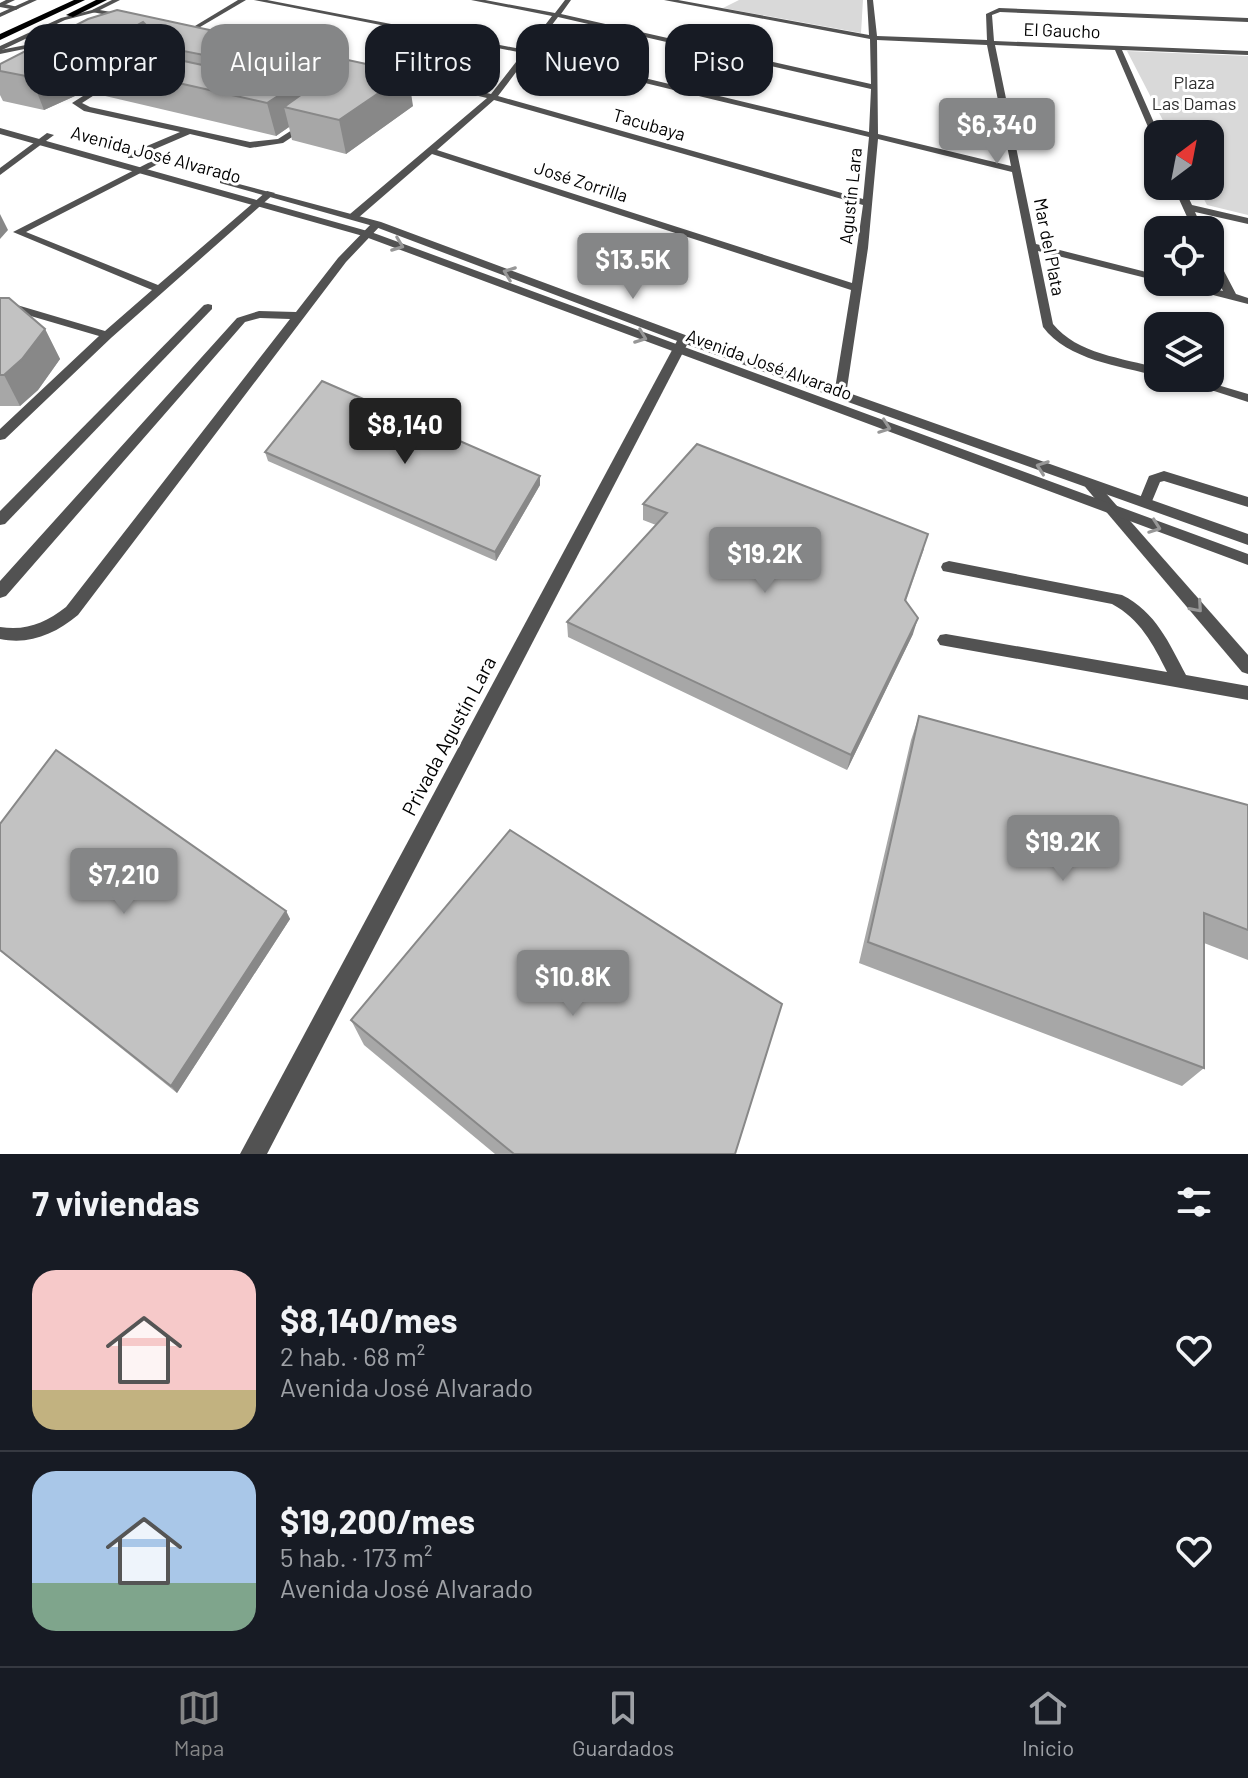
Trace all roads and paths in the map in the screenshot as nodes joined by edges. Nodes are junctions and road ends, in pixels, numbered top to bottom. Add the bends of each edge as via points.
1 (34, 0) edge
2 (57, 0) edge
3 (81, 0) edge
4 (103, 0) edge
5 (117, 0) edge
6 (243, 0) edge
7 (257, 0) edge
8 (474, 0) edge
9 (568, 0) edge
10 (667, 0) edge
11 (870, 0) edge
12 (14, 4) edge
13 (0, 5) edge
14 (94, 11) junction
15 (0, 15) edge
16 (557, 15) junction
17 (137, 18) edge
18 (63, 19) junction
19 (1248, 20) edge
20 (550, 24) edge
21 (0, 26) edge
22 (185, 27) edge
23 (193, 29) junction
24 (201, 31) edge
25 (0, 37) edge
26 (875, 38) junction
27 (991, 45) junction
28 (1118, 49) junction
29 (0, 50) edge
30 (516, 50) edge
31 (1248, 53) edge
32 (516, 67) edge
33 (649, 82) edge
34 (874, 87) junction
35 (87, 96) edge
36 (489, 96) edge
37 (493, 97) junction
38 (314, 120) edge
39 (1149, 120) edge
40 (0, 121) edge
41 (176, 129) junction
42 (0, 131) edge
43 (188, 132) junction
44 (45, 138) junction
45 (874, 138) junction
46 (432, 151) junction
47 (125, 154) junction
48 (0, 156) edge
49 (22, 156) junction
50 (155, 163) junction
51 (140, 169) junction
52 (1015, 170) junction
53 (0, 172) edge
54 (265, 198) junction
55 (1184, 200) edge
56 (866, 203) junction
57 (1187, 207) junction
58 (354, 216) junction
59 (1191, 216) edge
60 (1248, 221) edge
61 (372, 229) junction
62 (1031, 246) junction
63 (1144, 274) edge
64 (1224, 282) edge
65 (857, 288) junction
66 (159, 289) junction
67 (1224, 294) edge
68 (1231, 296) junction
69 (1248, 301) edge
70 (0, 303) edge
71 (208, 307) dead end
72 (299, 316) junction
73 (107, 335) junction
74 (680, 345) junction
75 (1144, 368) edge
76 (1224, 391) edge
77 (840, 395) junction
78 (1248, 398) edge
79 (830, 407) junction
80 (0, 436) edge
81 (1091, 485) junction
82 (1248, 502) edge
83 (1145, 503) junction
84 (1113, 511) junction
85 (0, 520) edge
86 (1248, 540) edge
87 (1248, 560) edge
88 (949, 567) dead end
89 (0, 592) edge
90 (0, 633) edge
91 (946, 640) dead end
92 (1248, 667) edge
93 (1181, 682) junction
94 (1248, 693) edge
95 (253, 1154) edge

1 - 12 street
2 - 21 main road
3 - 25 main road
4 - 18 main road
5 - 14 street
6 - 23 street
7 - 30 street
8 - 16 street
9 - 16 street
10 - 26 street, El Gaucho
11 - 26 street, Agustín Lara
12 - 13 street
12 - 15 street
14 - 17 street
14 - 18 street
16 - 20 street
16 - 34 street
18 - 29 street via 44,28 55,33 52,37 30,47
19 - 27 street, Mar del Plata via 994,10 989,14
22 - 23 street
23 - 24 street
26 - 27 street, El Gaucho
26 - 34 street, Agustín Lara
27 - 28 street, El Gaucho
27 - 52 street, Mar del Plata
28 - 31 street, El Gaucho
28 - 39 street
32 - 37 street
33 - 45 street
34 - 45 street, Agustín Lara
35 - 41 street via 76,103
36 - 37 street, Tacubaya
37 - 46 street
37 - 56 street, Tacubaya
38 - 43 street via 280,141 260,146
40 - 44 street, Avenida José Alvarado
41 - 43 street
41 - 47 street
42 - 44 street, Avenida José Alvarado
43 - 47 street
44 - 47 street, Avenida José Alvarado
44 - 49 street
44 - 51 street, Avenida José Alvarado
45 - 52 street
45 - 56 street, Agustín Lara
46 - 58 street
46 - 65 street, José Zorrilla
47 - 50 street, Avenida José Alvarado
48 - 49 street
49 - 53 street
50 - 51 street
50 - 54 street, Avenida José Alvarado
51 - 54 street, Avenida José Alvarado
51 - 66 street via 18,232
52 - 62 street, Mar del Plata
54 - 58 street, Avenida José Alvarado
54 - 61 street, Avenida José Alvarado
54 - 66 street
55 - 57 street
56 - 65 street, Agustín Lara
57 - 59 street
57 - 60 street
58 - 61 street, Avenida José Alvarado
61 - 72 street
61 - 74 street, Avenida José Alvarado
62 - 63 street
62 - 75 street, Mar del Plata via 1051,333 1075,347
64 - 68 street
65 - 77 street, Agustín Lara
66 - 73 street
67 - 68 street
68 - 69 street
70 - 73 street
71 - 85 street
72 - 89 street via 259,314 241,320
72 - 90 street via 72,611 43,631
73 - 80 street
74 - 77 street, Avenida José Alvarado
74 - 79 street, Avenida José Alvarado
74 - 95 street, Privada Agustín Lara
76 - 78 street
77 - 79 street
81 -> 77 street, Avenida José Alvarado
79 -> 84 street, Avenida José Alvarado
81 - 83 street, Avenida José Alvarado
81 - 84 street
82 - 83 street via 1164,476 1154,479
83 - 86 street, Avenida José Alvarado
84 -> 87 street, Avenida José Alvarado
84 -> 92 street
88 - 93 street via 1132,606 1146,617
91 - 93 street
93 - 94 street

